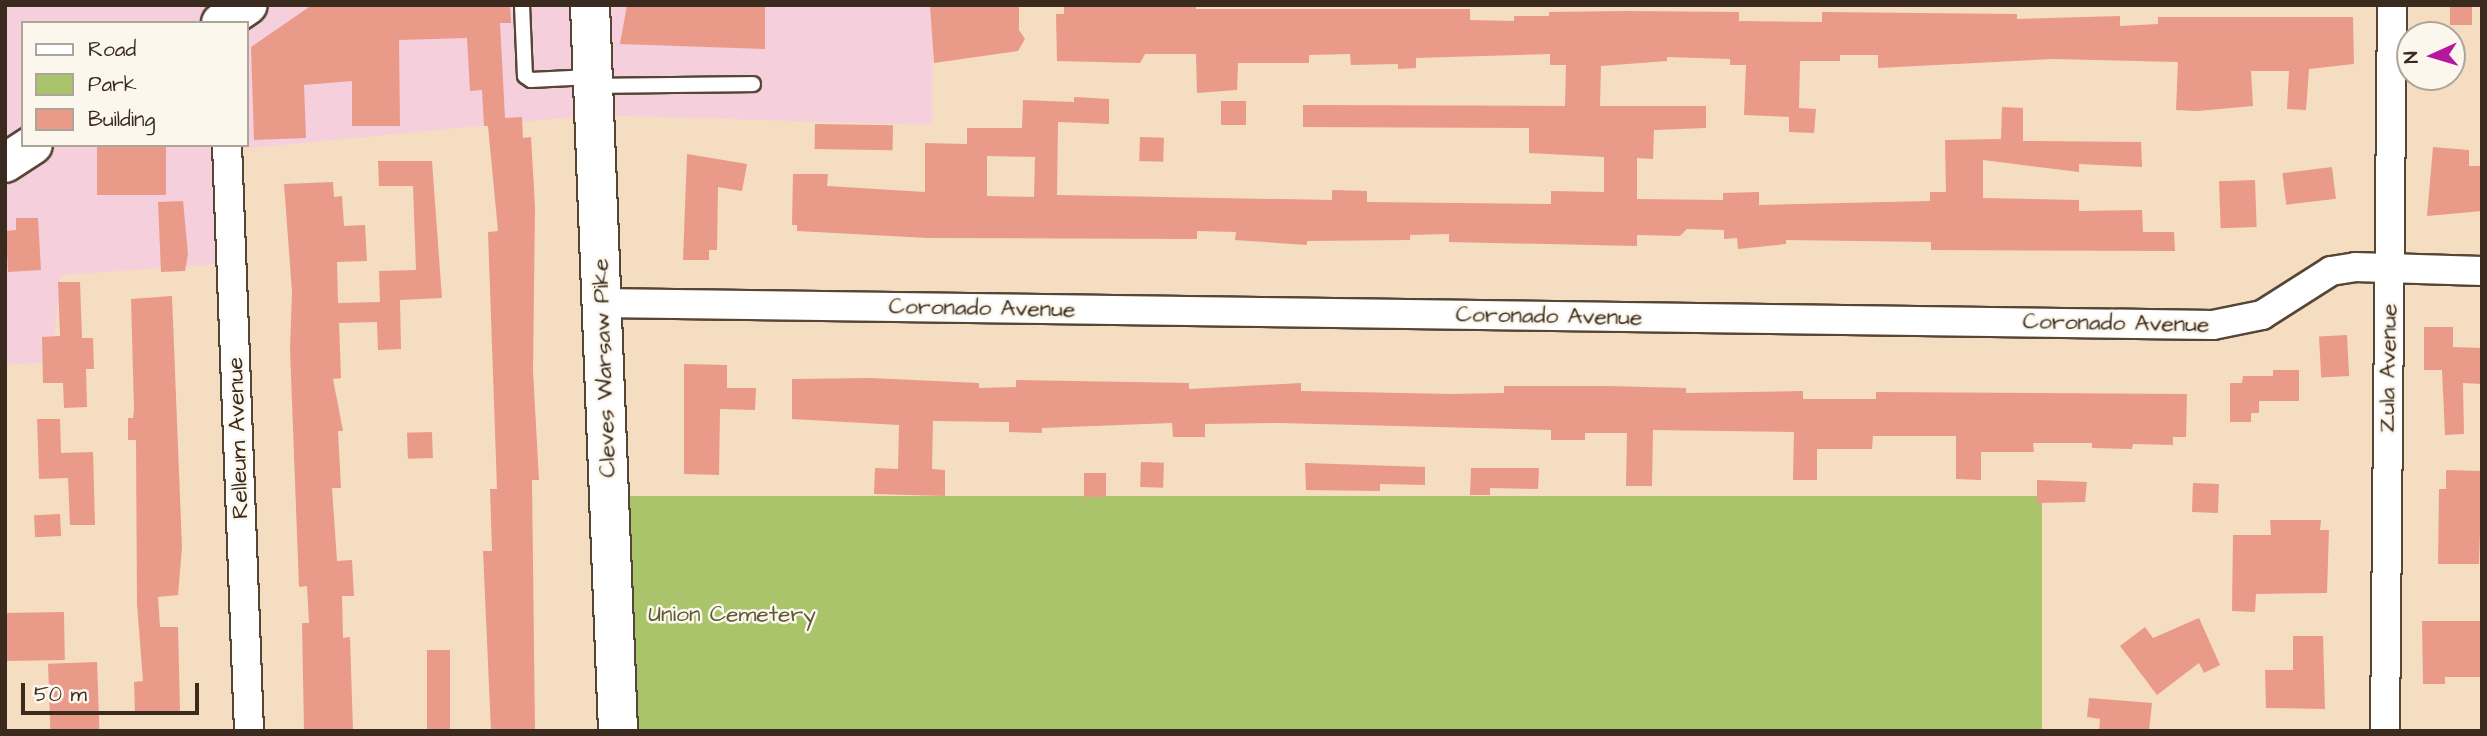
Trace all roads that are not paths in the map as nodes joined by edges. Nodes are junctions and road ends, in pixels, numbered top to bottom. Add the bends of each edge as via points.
1 (248, 5) edge
2 (522, 5) edge
3 (590, 5) edge
4 (2392, 5) edge
5 (224, 21) edge
6 (593, 82) junction
7 (753, 84) dead end
8 (30, 147) edge
9 (227, 147) edge
10 (5, 163) edge
11 (2389, 270) junction
12 (2482, 271) edge
13 (601, 303) junction
14 (249, 731) edge
15 (618, 731) edge
16 (2385, 731) edge

1 - 5 street
2 - 6 lane via 525,76
3 - 6 street, Cleves Warsaw Pike
4 - 11 street, Zula Avenue
6 - 7 lane
6 - 13 street, Cleves Warsaw Pike
8 - 10 street
9 - 14 street, Relleum Avenue
11 - 12 street, Coronado Avenue
11 - 13 street, Coronado Avenue via 2355,267 2331,271 2262,315 2213,325
11 - 16 street, Zula Avenue
13 - 15 street, Cleves Warsaw Pike

